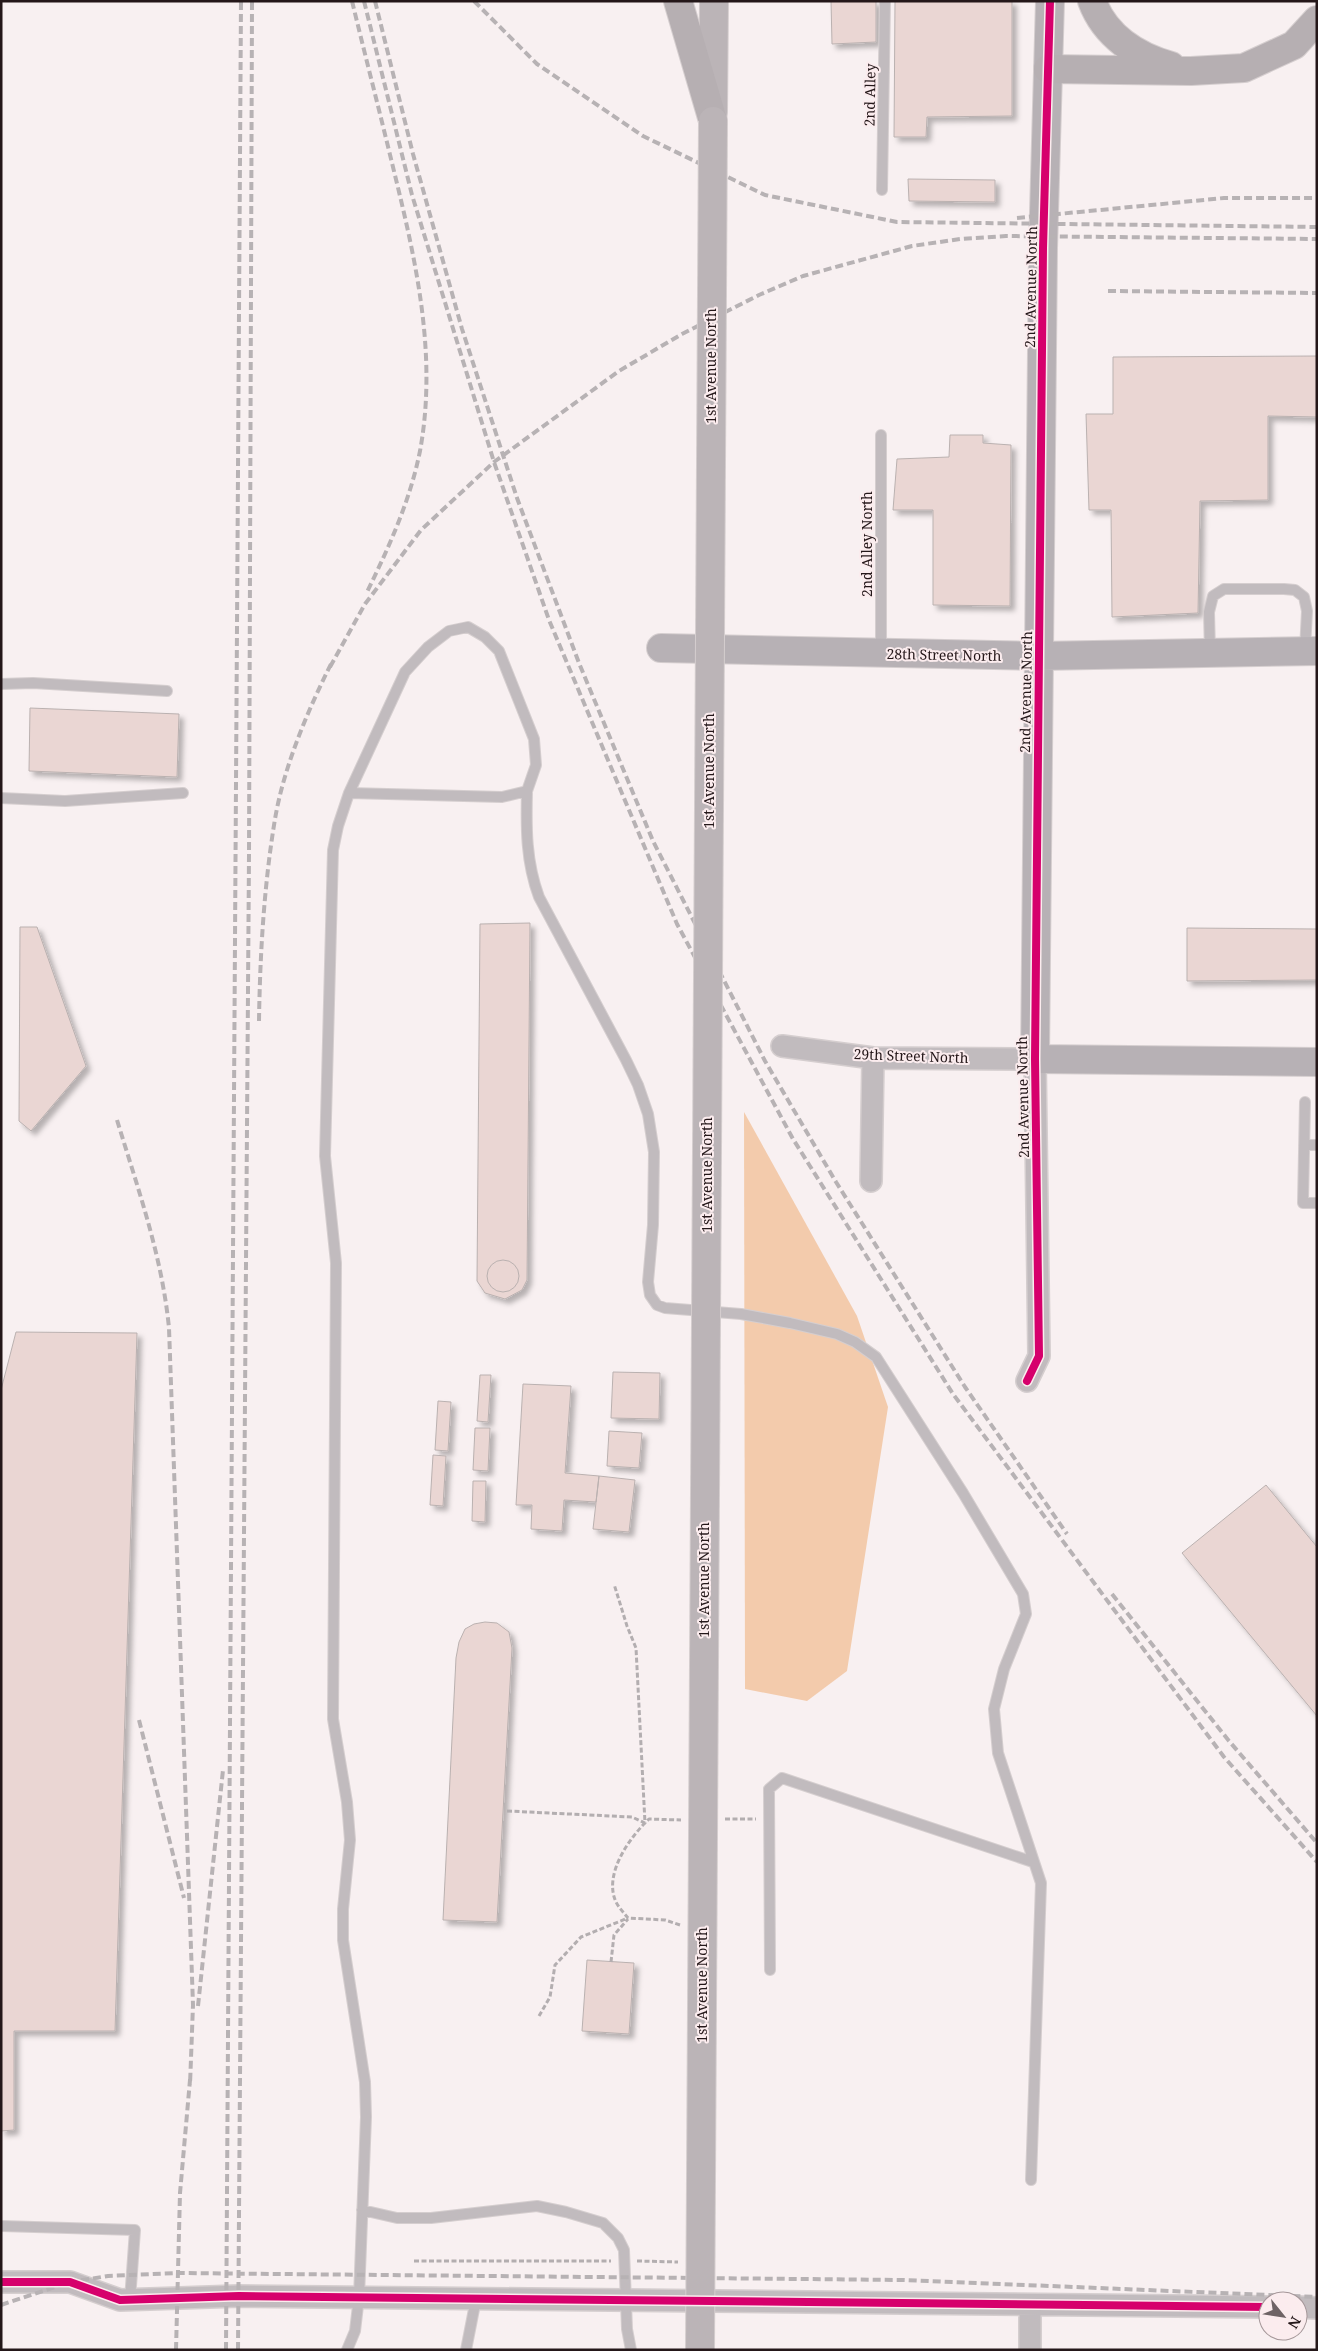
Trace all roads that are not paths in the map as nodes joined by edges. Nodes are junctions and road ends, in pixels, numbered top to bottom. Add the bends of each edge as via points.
1 (678, 1) edge
2 (714, 1) edge
3 (885, 1) edge
4 (1050, 1) edge
5 (1092, 1) edge
6 (1317, 20) edge
7 (703, 44) junction
8 (1048, 70) junction
9 (1191, 71) junction
10 (713, 121) joint
11 (882, 190) dead end
12 (881, 435) dead end
13 (660, 648) dead end
14 (1311, 651) edge
15 (1210, 653) junction
16 (881, 654) junction
17 (1039, 656) junction
18 (1, 684) edge
19 (167, 691) dead end
20 (527, 791) junction
21 (182, 793) dead end
22 (349, 793) junction
23 (1, 798) edge
24 (782, 1046) dead end
25 (873, 1058) junction
26 (1035, 1059) junction
27 (1317, 1062) edge
28 (1304, 1102) dead end
29 (1304, 1145) junction
30 (1317, 1145) edge
31 (871, 1181) dead end
32 (1317, 1203) edge
33 (1027, 1381) dead end
34 (1033, 1862) junction
35 (770, 1970) dead end
36 (1031, 2180) dead end
37 (362, 2210) junction
38 (1, 2226) edge
39 (1, 2282) edge
40 (359, 2297) junction
41 (476, 2299) junction
42 (130, 2300) junction
43 (625, 2301) junction
44 (1030, 2306) junction
45 (1258, 2307) edge
46 (347, 2350) edge
47 (466, 2350) edge
48 (631, 2350) edge
49 (700, 2350) edge
50 (1030, 2350) edge

1 - 7 highway
2 - 7 main road
3 - 11 lane, 2nd Alley
4 - 8 street, 2nd Avenue North
5 - 9 highway via 1097,15 1116,39 1151,61
6 - 9 highway via 1294,45 1244,68
7 - 10 highway
8 - 9 highway
8 - 17 street, 2nd Avenue North
10 - 49 main road, 1st Avenue North, bridge
12 - 16 lane, 2nd Alley North
13 - 16 street, 28th Street North
14 - 15 street, 28th Street North
14 - 15 lane via 1304,597 1295,590 1224,589 1213,596 1209,612
15 - 17 street, 28th Street North
16 - 17 street, 28th Street North
17 - 26 street, 2nd Avenue North
18 - 19 lane
20 - 22 lane via 502,797
20 - 22 lane via 536,765 534,739 499,651 468,627 449,631 428,646 405,672
20 - 34 lane via 525,831 531,876 638,1084 648,1114 654,1152 650,1295 657,1306 665,1308 741,1314 837,1334 876,1357 964,1493 1023,1594 1026,1614 1004,1669 994,1709 998,1753
21 - 23 lane via 65,801
22 - 37 lane via 333,850 326,1156 336,1263 333,1719 350,1840 343,1940 365,2082
24 - 25 street, 29th Street North
25 - 26 street, 29th Street North
25 - 31 street
26 - 27 street
26 - 33 street, 2nd Avenue North via 1038,1356
28 - 29 lane
29 - 30 lane
29 - 32 lane via 1303,1203
34 - 35 lane via 782,1778 769,1789
34 - 36 lane via 1041,1883
37 - 40 lane
37 - 43 lane via 397,2218 431,2218 537,2206 603,2223 618,2238 624,2250
38 - 42 lane via 135,2230
39 - 42 street via 70,2282 120,2300
40 - 41 street
40 - 42 street via 239,2296
40 - 46 lane via 354,2331
41 - 43 street
41 - 47 lane
43 - 44 street
43 - 48 lane
44 - 45 street
44 - 50 street

